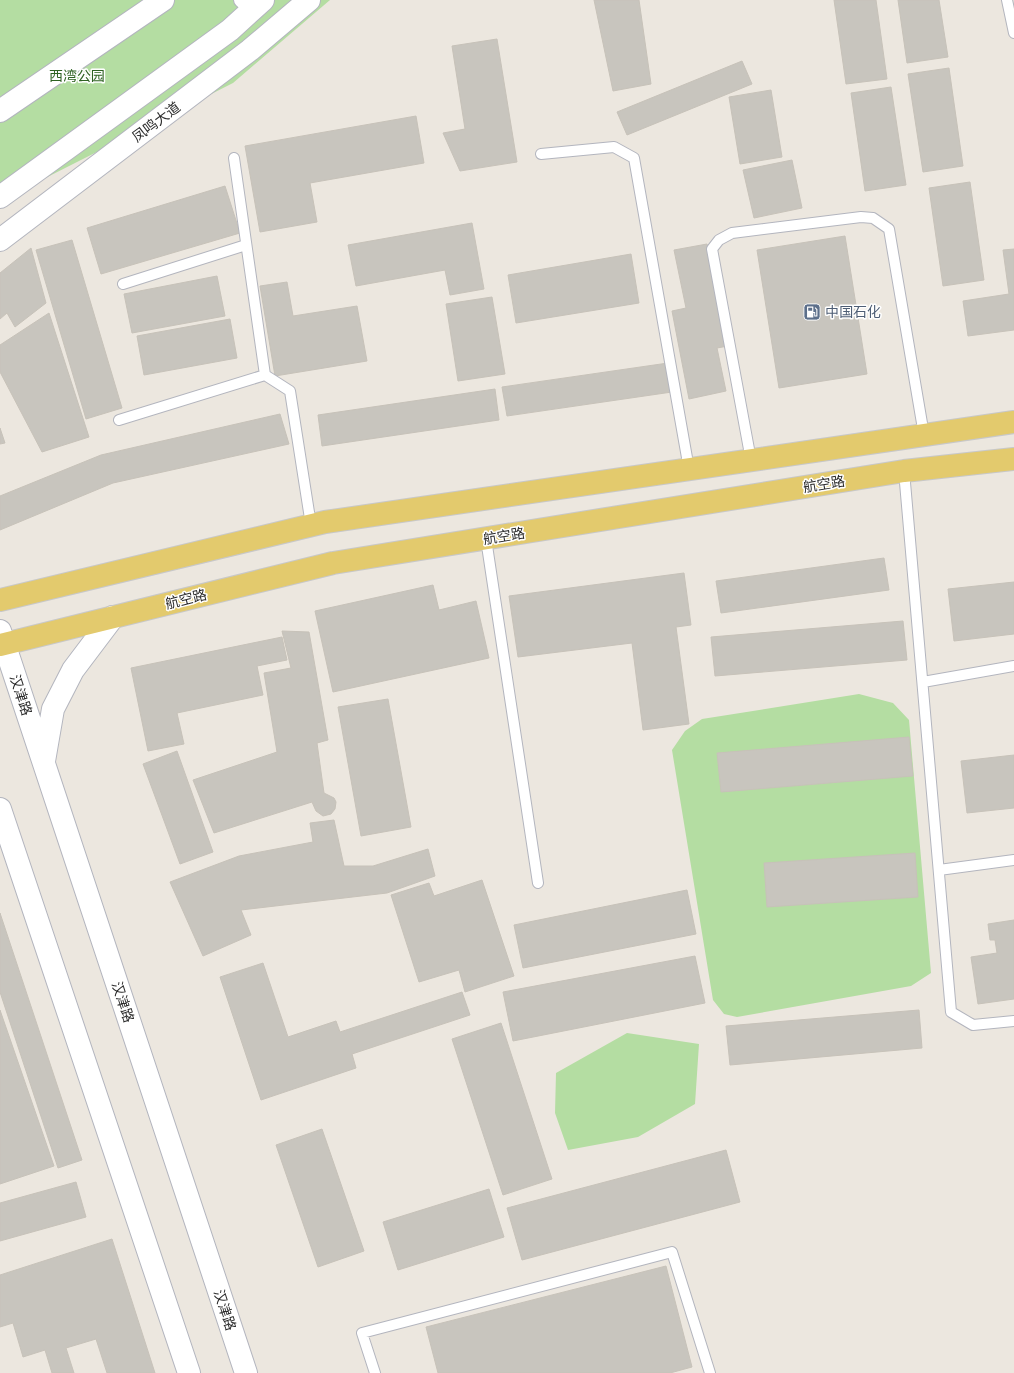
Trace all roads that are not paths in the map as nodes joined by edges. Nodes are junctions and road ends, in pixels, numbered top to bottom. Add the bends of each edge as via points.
1 (163, 0) edge
2 (309, 0) edge
3 (1007, 0) edge
4 (252, 3) edge
5 (1014, 33) edge
6 (0, 111) edge
7 (541, 154) dead end
8 (234, 158) dead end
9 (0, 197) edge
10 (0, 240) edge
11 (246, 245) junction
12 (123, 284) dead end
13 (265, 375) junction
14 (118, 420) dead end
15 (1014, 422) edge
16 (924, 435) junction
17 (1014, 459) edge
18 (751, 460) junction
19 (688, 469) junction
20 (904, 471) junction
21 (311, 525) junction
22 (486, 539) junction
23 (0, 600) edge
24 (113, 617) junction
25 (1, 640) edge
26 (1014, 666) edge
27 (923, 682) junction
28 (44, 764) junction
29 (0, 809) edge
30 (1014, 860) edge
31 (939, 870) junction
32 (538, 883) dead end
33 (1014, 1021) edge
34 (189, 1373) edge
35 (246, 1373) edge
36 (375, 1373) edge
37 (710, 1373) edge

1 - 6 street
2 - 10 street, 凤鸣大道 via 250,50
3 - 5 lane
4 - 9 street via 230,30
7 - 19 lane via 614,147 634,158
8 - 11 lane
11 - 12 lane
11 - 13 lane
13 - 14 lane
13 - 21 lane via 290,391
15 - 16 main road
16 - 18 main road
16 - 18 lane via 889,229 873,218 861,217 732,233 719,240 712,249
17 - 20 main road, 航空路
18 - 19 main road
19 - 21 main road
20 - 22 main road, 航空路
20 - 27 lane
21 - 23 main road
22 - 24 main road, 航空路 via 333,563
22 - 32 lane
24 - 25 main road, 航空路
24 - 28 street via 73,670 53,709
25 - 28 street, 汉津路
26 - 27 lane
27 - 31 lane
28 - 35 street, 汉津路
29 - 34 street
30 - 31 lane
31 - 33 lane via 951,1012 973,1025
36 - 37 lane via 362,1333 672,1252

